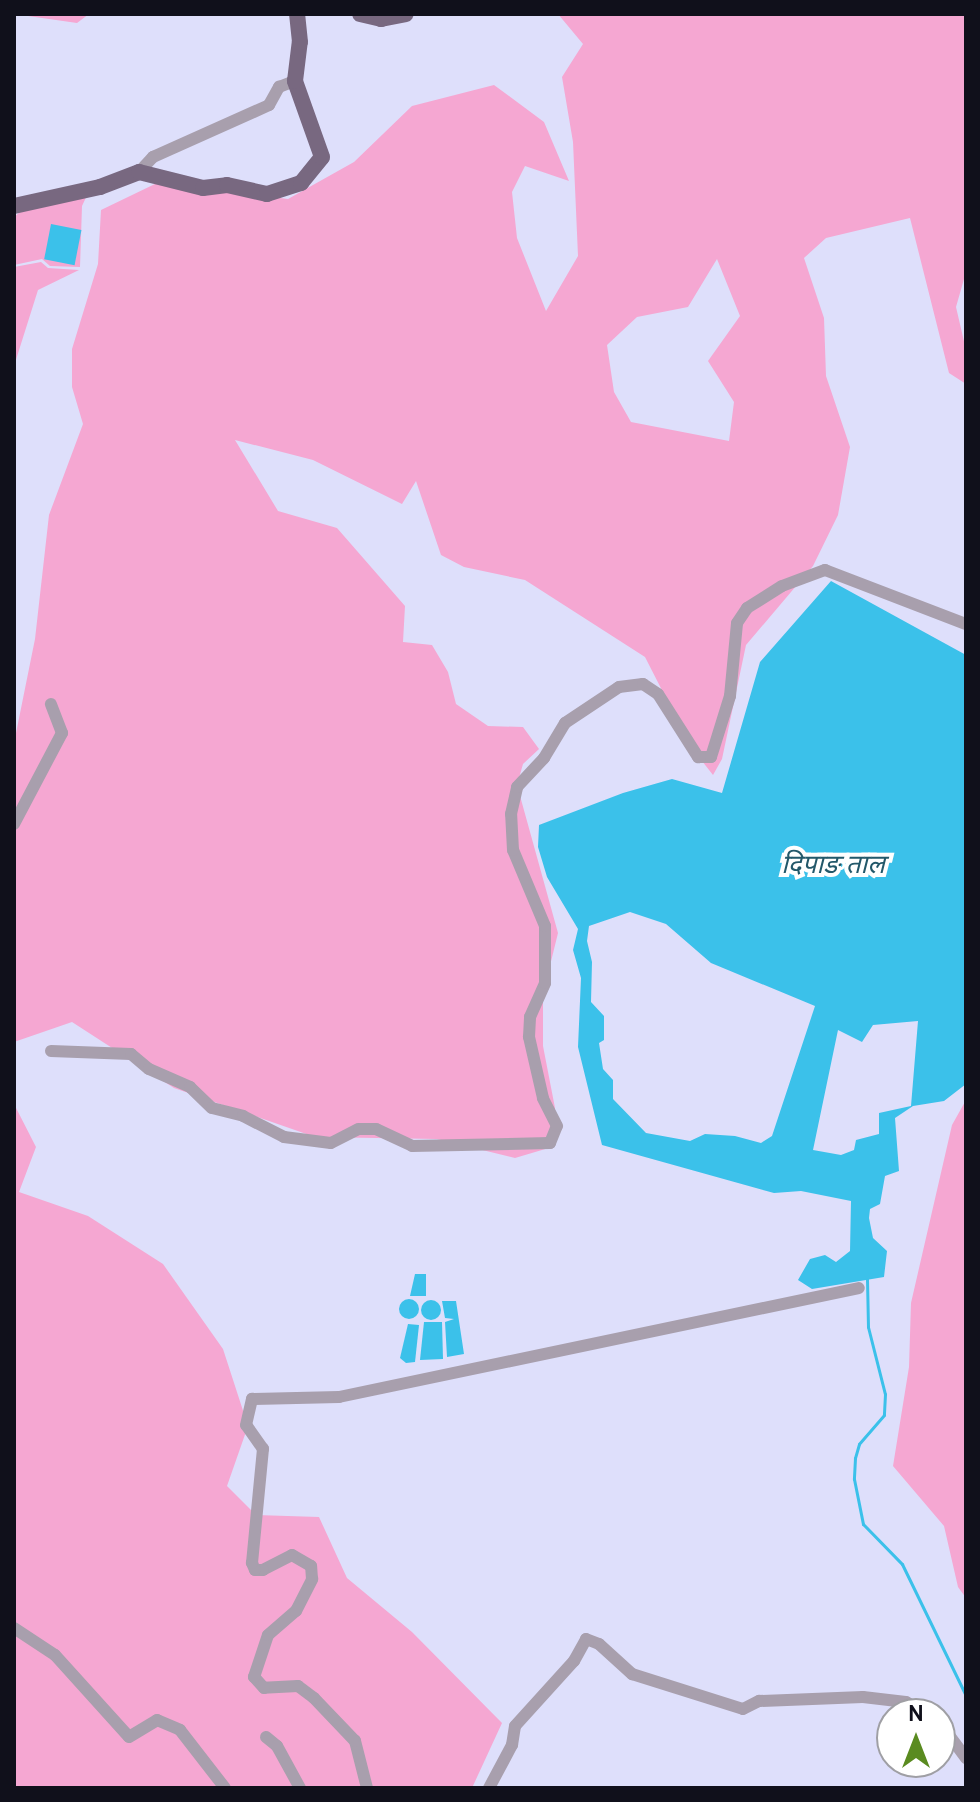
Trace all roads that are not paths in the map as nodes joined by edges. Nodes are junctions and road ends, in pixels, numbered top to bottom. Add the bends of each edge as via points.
1 (297, 14) edge
2 (360, 14) edge
3 (406, 14) edge
4 (295, 81) junction
5 (139, 172) junction
6 (14, 206) edge
7 (966, 624) edge
8 (51, 704) dead end
9 (14, 824) edge
10 (51, 1051) dead end
11 (859, 1288) dead end
12 (14, 1628) edge
13 (876, 1699) edge
14 (266, 1737) dead end
15 (225, 1788) edge
16 (300, 1788) edge
17 (367, 1788) edge
18 (489, 1788) edge

1 - 4 main road
2 - 3 main road via 381,19
4 - 5 street via 279,87 269,105 153,157
4 - 5 main road via 322,157 301,183 267,194 227,185 203,188
5 - 6 main road via 100,187
7 - 10 street via 825,570 782,586 747,608 737,623 730,696 711,757 698,757 658,694 643,684 619,687 565,723 544,758 517,787 511,814 513,850 545,926 545,983 530,1017 529,1037 543,1098 557,1126 550,1143 412,1146 376,1129 359,1129 331,1143 284,1137 243,1116 212,1108 190,1087 149,1069 131,1054
8 - 9 street via 62,733
11 - 17 street via 339,1397 252,1399 246,1425 263,1449 252,1563 255,1570 263,1570 292,1555 311,1566 312,1579 296,1611 268,1635 254,1677 264,1688 298,1686 314,1698 355,1741
12 - 15 street via 55,1655 129,1737 157,1720 180,1730
13 - 18 street via 759,1701 743,1709 632,1674 586,1639 574,1661 515,1726 512,1745
14 - 16 street via 277,1746

